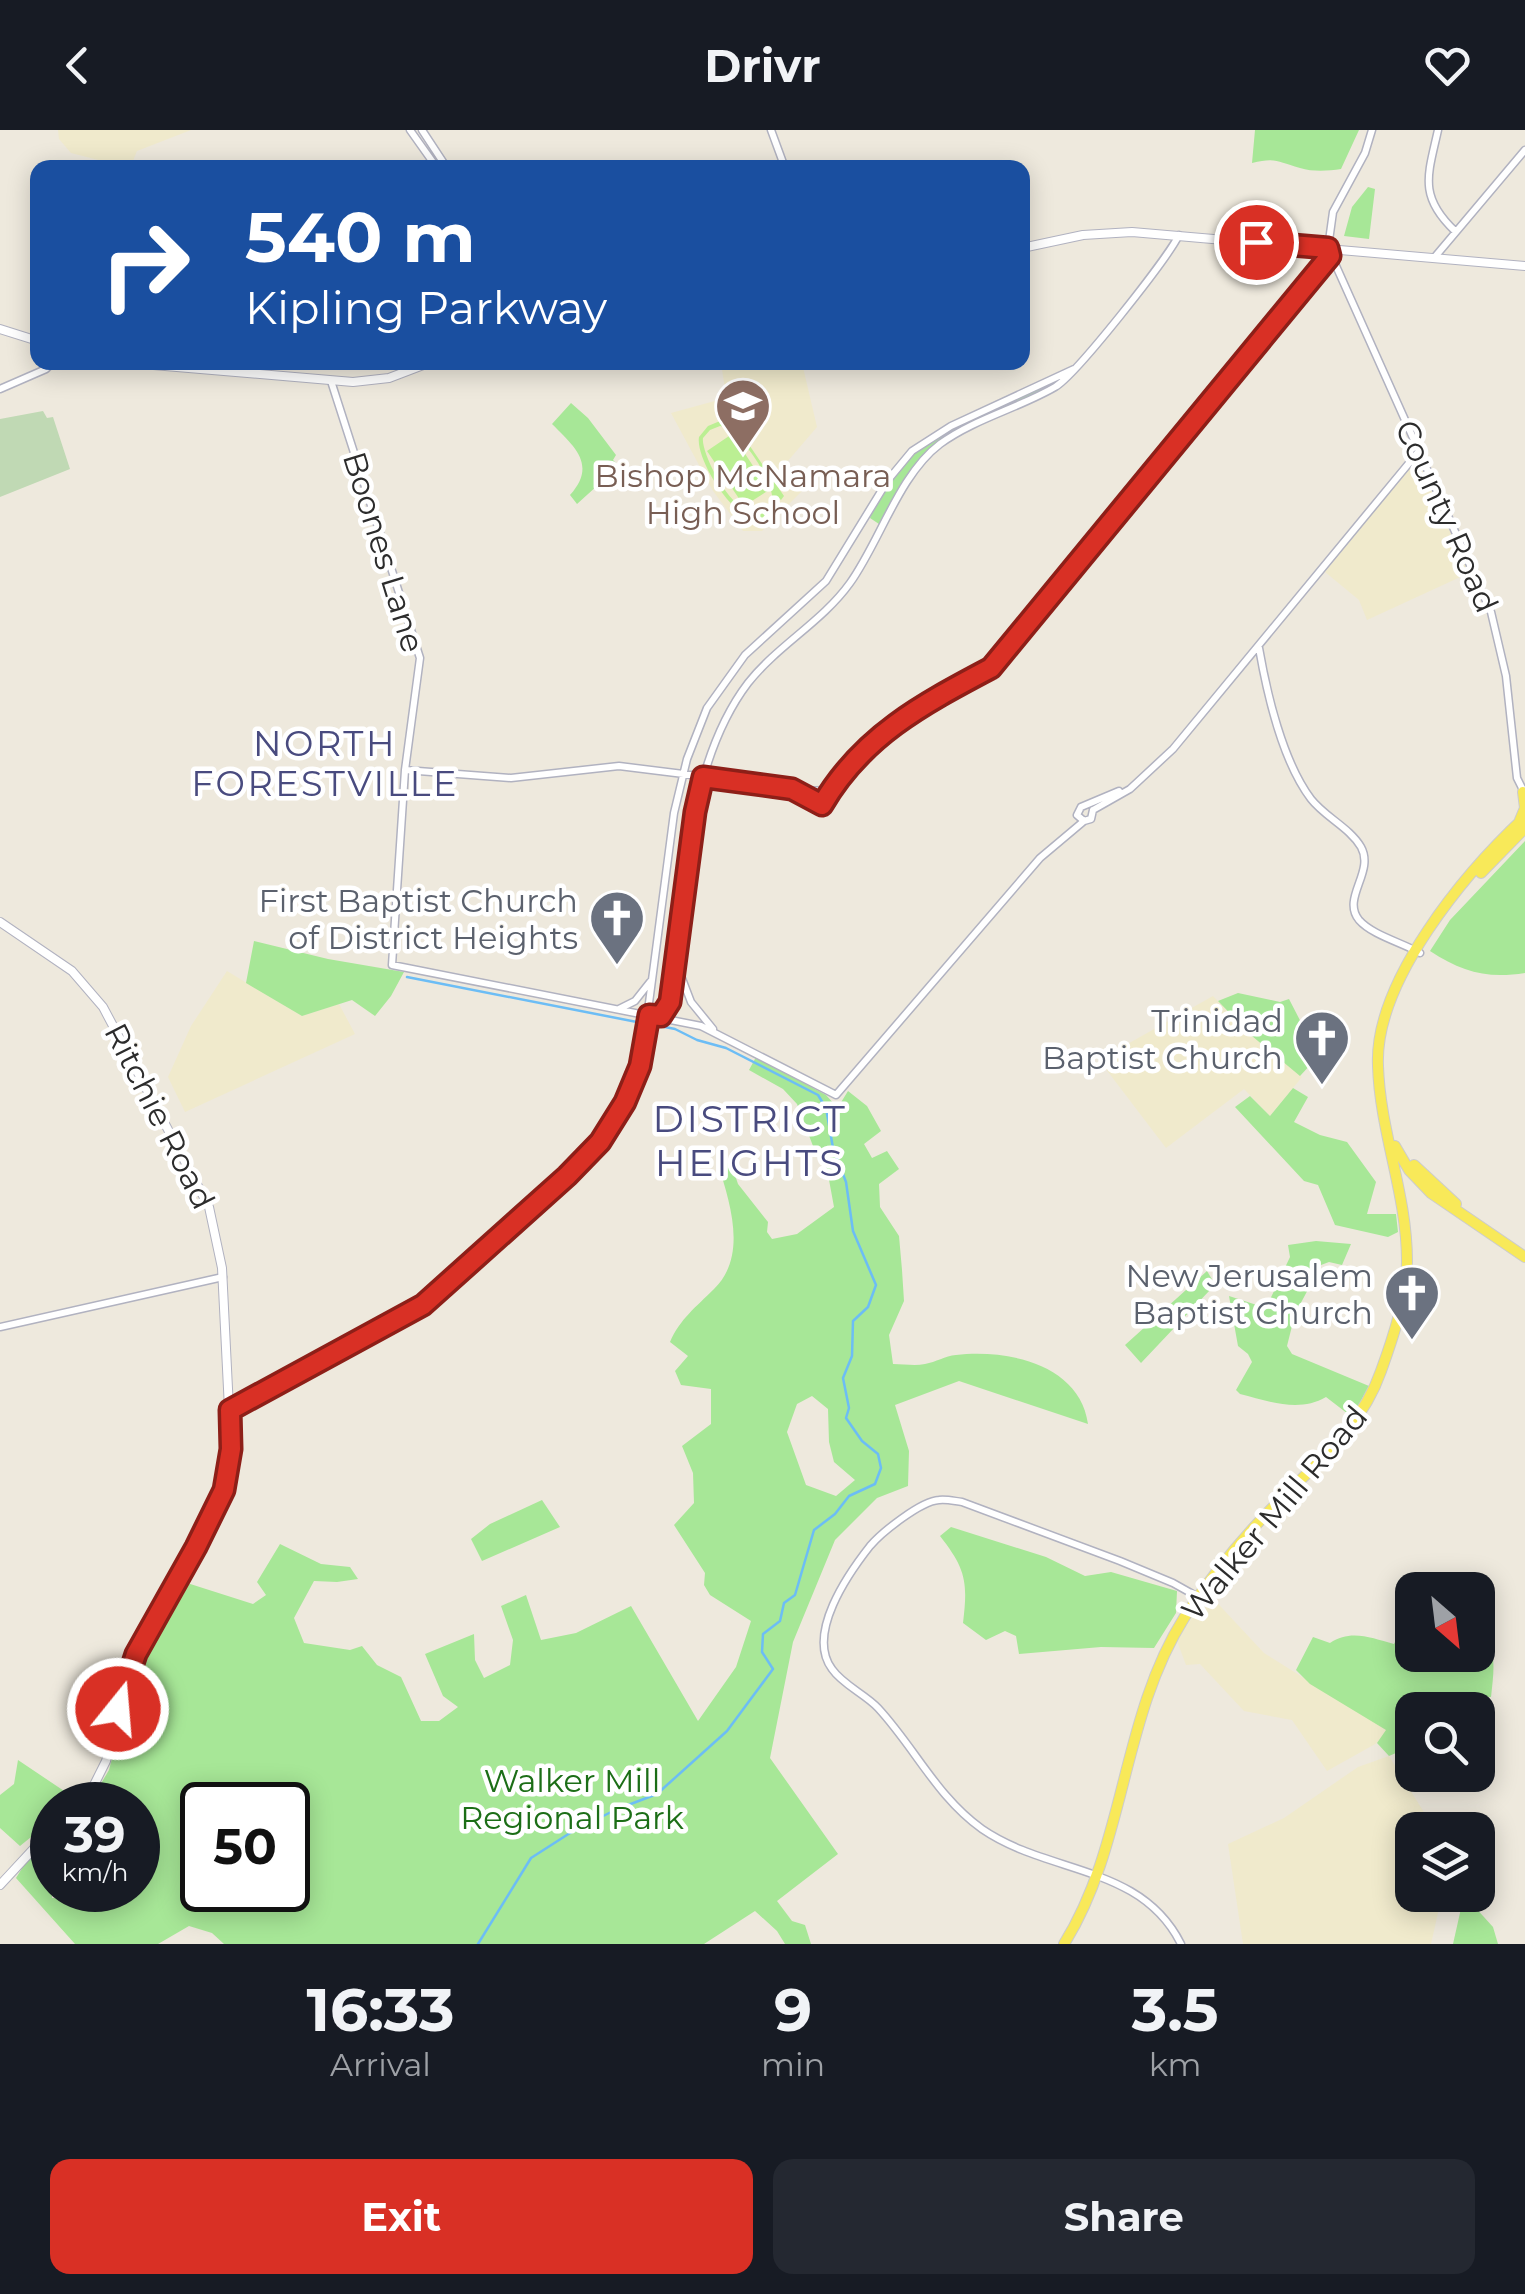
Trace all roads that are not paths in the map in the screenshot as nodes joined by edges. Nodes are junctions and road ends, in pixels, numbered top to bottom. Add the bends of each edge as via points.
1 (410, 130) edge
2 (422, 130) edge
3 (772, 130) edge
4 (1372, 130) edge
5 (1438, 130) edge
6 (1525, 150) edge
7 (431, 160) edge
8 (442, 160) edge
9 (782, 160) edge
10 (1455, 231) junction
11 (1180, 235) junction
12 (1030, 246) edge
13 (1329, 252) junction
14 (1434, 258) junction
15 (1525, 266) edge
16 (0, 329) edge
17 (30, 338) edge
18 (1074, 369) junction
19 (44, 370) edge
20 (208, 370) edge
21 (410, 370) edge
22 (331, 381) junction
23 (0, 388) edge
24 (1419, 451) junction
25 (1259, 646) junction
26 (1246, 662) junction
27 (1263, 666) junction
28 (404, 770) junction
29 (683, 774) junction
30 (703, 777) junction
31 (830, 790) junction
32 (799, 791) junction
33 (1524, 793) edge
34 (1089, 808) junction
35 (1084, 821) junction
36 (1523, 826) edge
37 (0, 922) edge
38 (1417, 952) junction
39 (676, 958) junction
40 (654, 972) junction
41 (620, 1009) junction
42 (649, 1015) junction
43 (660, 1017) junction
44 (714, 1030) junction
45 (1385, 1119) junction
46 (1412, 1168) junction
47 (1419, 1180) junction
48 (1399, 1186) junction
49 (1467, 1215) junction
50 (1525, 1257) edge
51 (223, 1277) junction
52 (0, 1327) edge
53 (230, 1410) junction
54 (1198, 1598) junction
55 (95, 1782) edge
56 (30, 1853) edge
57 (1097, 1877) junction
58 (0, 1885) edge
59 (1064, 1944) edge
60 (1180, 1944) edge

1 - 7 street
2 - 8 street
3 - 9 street
4 - 13 street via 1333,212
5 - 10 street via 1428,196
6 - 10 street
10 - 14 street
11 - 12 main road via 1102,233
11 - 13 main road
11 - 18 street
13 - 14 main road
13 - 24 street, County Road
13 - 31 street via 991,668 896,721
14 - 15 main road
16 - 17 main road
18 - 29 street via 932,436 902,461 826,582 730,674 707,708
18 - 30 street via 1056,387 949,438 927,456 844,591 745,688 718,733
19 - 23 street
20 - 22 main road
21 - 22 main road via 383,380
22 - 28 street, Boones Lane via 418,649
24 - 25 street
24 - 33 street, County Road via 1494,622
25 - 26 street
25 - 27 street
26 - 27 street
26 - 34 street via 1138,782
27 - 38 street via 1296,777 1362,850 1366,865 1354,900 1357,916
28 - 29 street via 511,778 619,766
28 - 41 street, Boones Lane via 392,965
29 - 30 street
29 - 40 street
30 - 32 street
30 - 39 street
31 - 32 street
31 - 32 street via 822,805
33 - 36 main road
34 - 35 street via 1091,819
34 - 35 street via 1077,811
35 - 44 street via 1018,882 836,1095
36 - 38 main road, Walker Mill Road
37 - 51 main road, Ritchie Road via 72,971 104,1007 205,1200
38 - 45 main road, Walker Mill Road via 1387,1017 1378,1064
39 - 43 street via 669,1007
39 - 44 street via 686,994
40 - 41 street via 642,994
40 - 42 street
41 - 42 street
42 - 43 street
42 - 53 street via 625,1102 567,1176 423,1305
43 - 44 street
45 - 46 main road
45 - 48 main road, Walker Mill Road
46 - 47 main road
46 - 48 main road
46 - 49 main road
47 - 48 main road
47 - 49 main road
48 - 54 main road, Walker Mill Road via 1406,1278 1370,1397 1348,1431 1263,1518
49 - 50 main road
51 - 52 street
51 - 53 main road, Ritchie Road
53 - 55 main road, Ritchie Road via 224,1490 136,1654
54 - 57 main road, Walker Mill Road via 1147,1693
54 - 57 street via 1096,1552 962,1502 938,1500 876,1539 831,1608 824,1648 830,1667 876,1706 944,1796 999,1839
56 - 58 main road
57 - 59 main road, Walker Mill Road
57 - 60 street via 1152,1903

